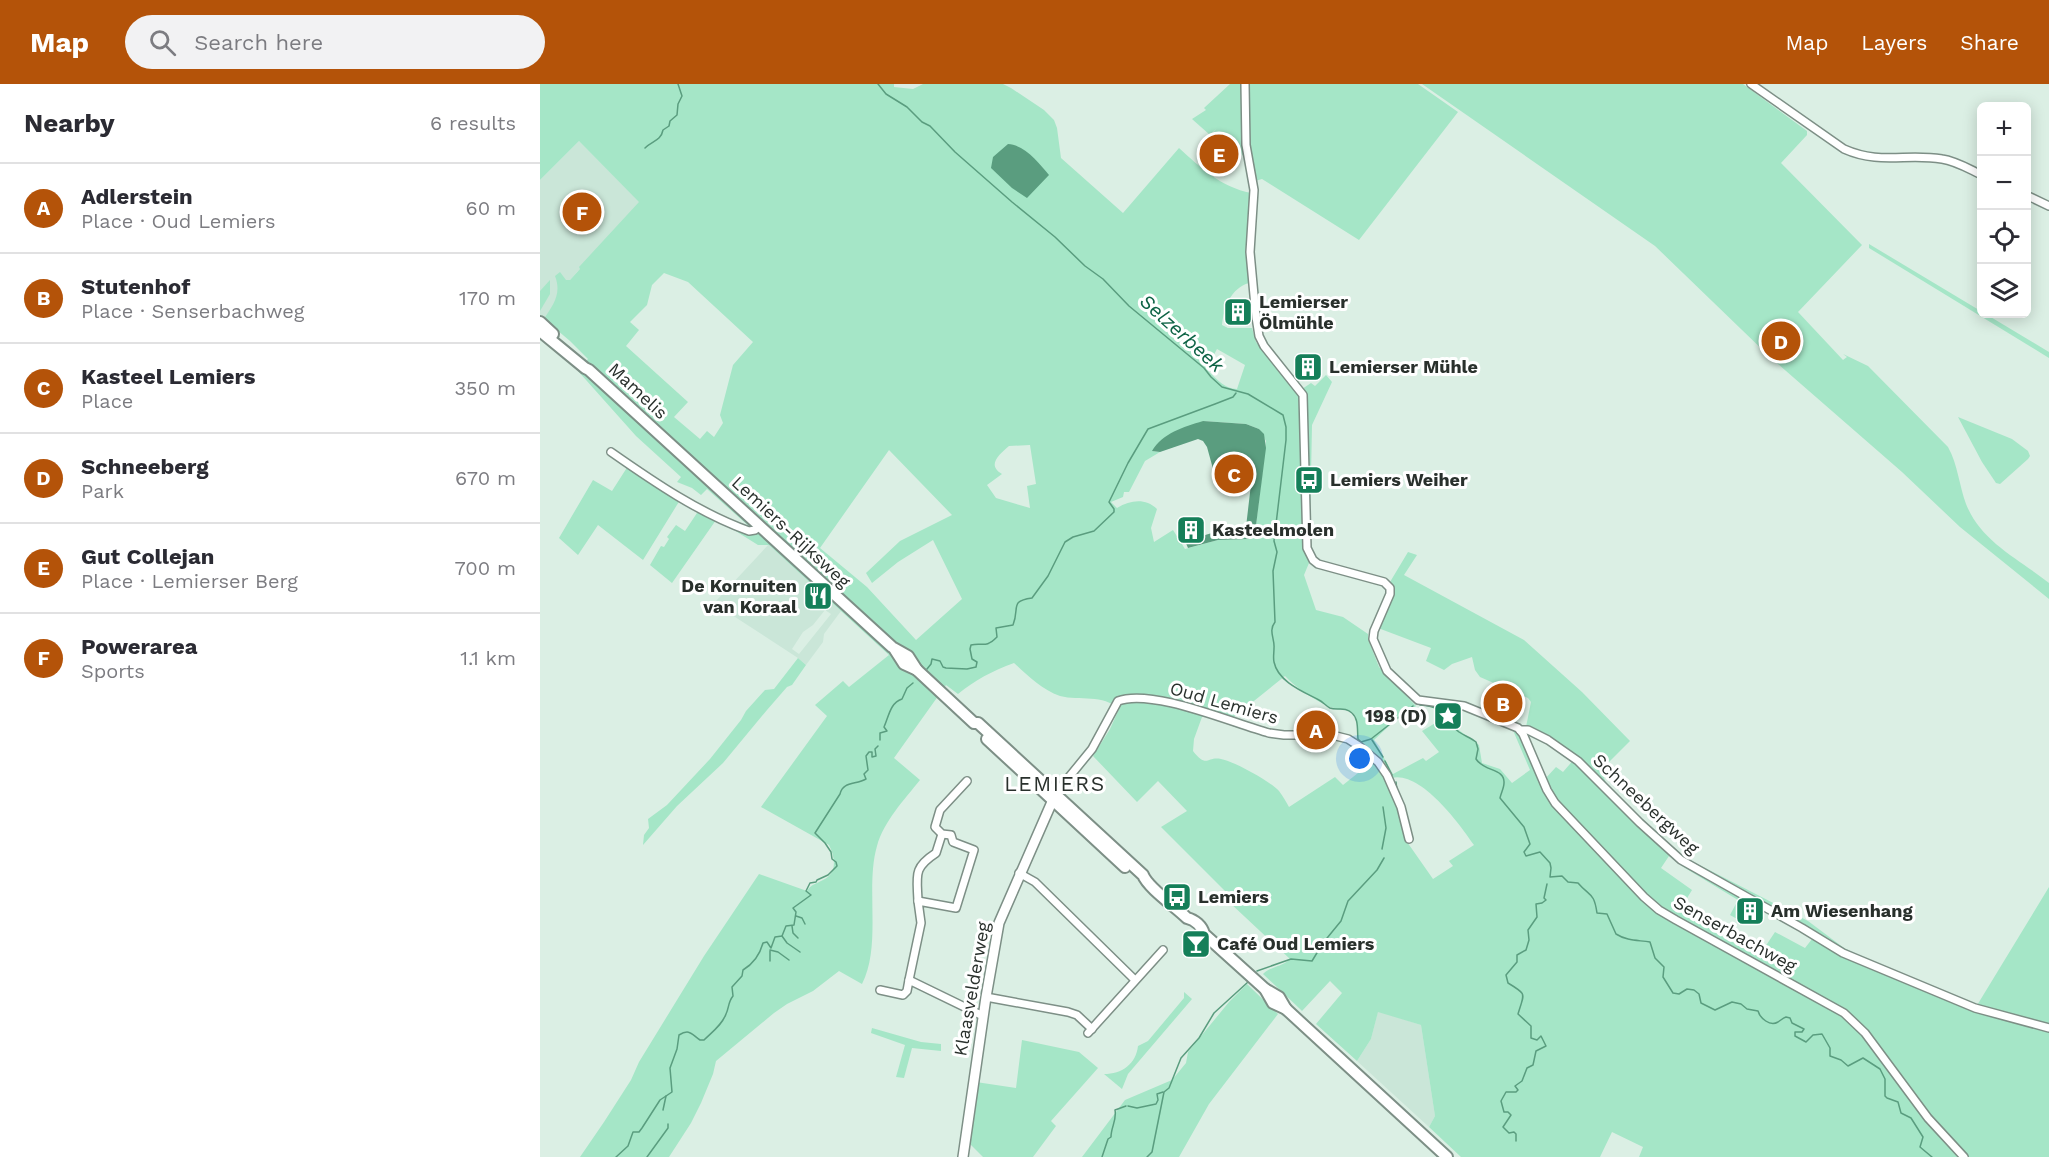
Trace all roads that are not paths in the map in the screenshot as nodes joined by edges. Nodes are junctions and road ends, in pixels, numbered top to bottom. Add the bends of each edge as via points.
1 (1245, 84) edge
2 (1751, 84) edge
3 (1977, 173) edge
4 (2031, 197) edge
5 (2049, 206) edge
6 (540, 322) edge
7 (540, 331) edge
8 (590, 370) junction
9 (664, 438) joint
10 (611, 452) dead end
11 (760, 526) junction
12 (1520, 730) junction
13 (967, 781) dead end
14 (1054, 797) junction
15 (942, 834) junction
16 (1409, 839) dead end
17 (1019, 873) junction
18 (918, 901) junction
19 (1163, 950) dead end
20 (909, 980) junction
21 (1135, 980) junction
22 (880, 990) dead end
23 (986, 997) junction
24 (983, 1016) junction
25 (2049, 1028) edge
26 (963, 1157) edge
27 (1448, 1157) edge
28 (1964, 1157) edge

1 - 12 street via 1246,145 1254,190 1250,252 1256,317 1264,346 1303,395 1308,548 1313,560 1388,585 1389,598 1373,639 1387,671 1408,692 1420,701 1475,710
2 - 3 street via 1844,149 1859,155 1875,159 1944,159
4 - 5 street
6 - 8 main road, Mamelis
7 - 8 main road, Mamelis
8 - 9 main road, Mamelis
9 - 11 main road, Lemiers-Rijksweg
10 - 11 street via 713,515 749,531
11 - 14 main road, Lemiers-Rijksweg via 895,650 902,662 917,670 974,723 985,728
12 - 25 street, Schneebergweg via 1548,740 1578,761 1640,823 1693,868 1843,953 1975,1008
12 - 28 street, Senserbachweg via 1555,803 1644,897 1668,915 1849,1017 1928,1118
13 - 15 street via 940,810 935,827
14 - 16 street, Oud Lemiers via 1092,749 1118,701 1157,700 1273,734 1328,734 1348,739 1377,760 1386,773
14 - 17 street, Klaasvelderweg
14 - 27 main road, Lemiers-Rijksweg via 1143,875 1193,928 1279,997 1286,1009
15 - 18 street via 936,853 921,863
15 - 18 street via 951,835 953,842 974,850 956,908
17 - 21 street via 1035,882
17 - 23 street, Klaasvelderweg via 999,923
18 - 20 street via 921,923
19 - 21 street
20 - 22 street via 903,995
20 - 24 street
21 - 23 street via 1090,1031 1077,1015 1068,1012
23 - 24 street, Klaasvelderweg
24 - 26 street, Klaasvelderweg

